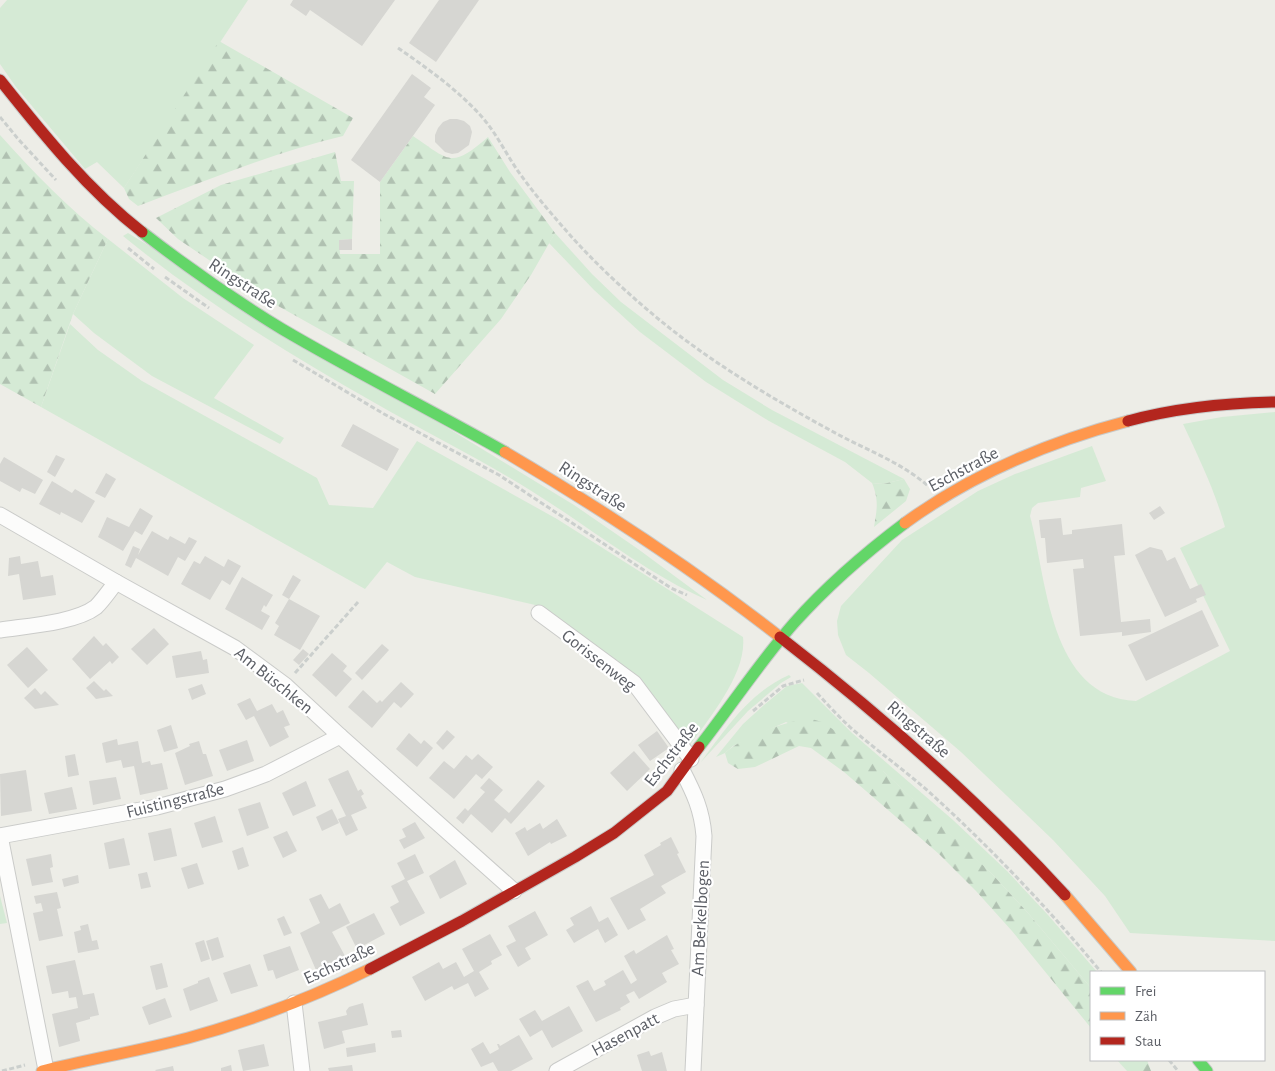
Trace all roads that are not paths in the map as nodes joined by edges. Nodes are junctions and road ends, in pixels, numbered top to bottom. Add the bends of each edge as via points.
1 (0, 80) edge
2 (1275, 402) edge
3 (0, 515) edge
4 (116, 582) junction
5 (539, 613) dead end
6 (0, 630) edge
7 (782, 637) junction
8 (340, 736) junction
9 (686, 764) junction
10 (0, 836) edge
11 (514, 891) junction
12 (1130, 971) edge
13 (294, 1003) junction
14 (696, 1005) junction
15 (1199, 1061) edge
16 (44, 1067) edge
17 (302, 1071) edge
18 (557, 1071) edge
19 (693, 1071) edge
20 (1207, 1071) edge

1 - 7 main road, Ringstraße via 98,193 125,218 206,280 285,330 560,484 677,561
2 - 7 main road, Eschstraße via 1247,401 1142,417 1098,429 993,470 937,501 884,539 821,594
3 - 4 street, Am Büschken
4 - 6 street via 96,606 82,615
4 - 8 street, Am Büschken via 234,648 285,685
5 - 9 street, Gorissenweg via 634,683
7 - 9 main road, Eschstraße
7 - 12 main road, Ringstraße via 900,733 983,808 1050,877
8 - 10 street, Fuistingstraße via 266,774 225,789 157,807
8 - 11 street, Am Büschken
9 - 11 main road, Eschstraße via 667,791 649,808 610,835
9 - 14 street, Am Berkelbogen via 704,827
10 - 16 street
11 - 13 main road, Eschstraße via 353,978
13 - 16 main road, Eschstraße via 173,1041
13 - 17 street
14 - 18 street, Hasenpatt via 674,1008 655,1017
14 - 19 street, Am Berkelbogen
15 - 20 main road

